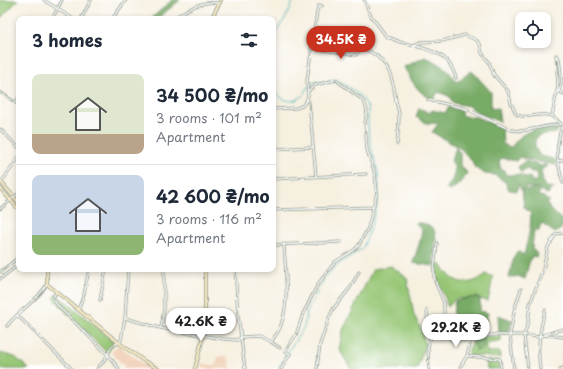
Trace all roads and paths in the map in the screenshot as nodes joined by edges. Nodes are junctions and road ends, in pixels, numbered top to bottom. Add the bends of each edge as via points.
1 (44, 0) edge
2 (62, 0) edge
3 (91, 0) edge
4 (126, 0) edge
5 (364, 0) edge
6 (220, 2) edge
7 (322, 6) dead end
8 (57, 9) junction
9 (54, 16) edge
10 (68, 16) edge
11 (83, 16) edge
12 (114, 16) edge
13 (178, 16) edge
14 (213, 16) edge
15 (414, 45) junction
16 (312, 48) junction
17 (456, 78) dead end
18 (562, 86) edge
19 (308, 90) junction
20 (559, 90) junction
21 (0, 92) edge
22 (563, 94) edge
23 (557, 95) junction
24 (307, 99) junction
25 (428, 100) dead end
26 (16, 103) edge
27 (276, 109) edge
28 (552, 116) junction
29 (562, 125) edge
30 (0, 129) edge
31 (397, 144) dead end
32 (16, 145) edge
33 (313, 148) junction
34 (276, 149) edge
35 (563, 160) edge
36 (16, 161) edge
37 (558, 161) junction
38 (366, 174) dead end
39 (316, 176) junction
40 (276, 179) edge
41 (1, 182) edge
42 (563, 183) edge
43 (0, 188) edge
44 (14, 198) joint
45 (11, 200) junction
46 (16, 206) edge
47 (374, 207) junction
48 (0, 209) edge
49 (276, 210) edge
50 (563, 234) edge
51 (341, 242) dead end
52 (437, 243) dead end
53 (284, 244) junction
54 (276, 245) edge
55 (16, 259) edge
56 (16, 266) edge
57 (0, 272) edge
58 (47, 272) edge
59 (88, 272) edge
60 (105, 272) edge
61 (128, 272) edge
62 (164, 272) edge
63 (205, 272) edge
64 (235, 272) edge
65 (359, 272) dead end
66 (0, 279) edge
67 (47, 284) junction
68 (521, 289) dead end
69 (56, 292) junction
70 (100, 300) dead end
71 (78, 310) junction
72 (427, 310) dead end
73 (545, 310) dead end
74 (17, 315) junction
75 (125, 318) junction
76 (8, 326) dead end
77 (161, 328) junction
78 (563, 329) edge
79 (447, 334) junction
80 (544, 334) junction
81 (204, 335) junction
82 (510, 335) junction
83 (524, 335) junction
84 (431, 336) junction
85 (539, 336) junction
86 (563, 337) edge
87 (240, 338) junction
88 (471, 341) junction
89 (271, 342) junction
90 (119, 343) junction
91 (280, 348) dead end
92 (108, 355) junction
93 (467, 356) junction
94 (563, 368) edge
95 (72, 369) edge
96 (97, 369) edge
97 (119, 369) edge
98 (158, 369) edge
99 (195, 369) edge
100 (245, 369) edge
101 (281, 369) edge
102 (317, 369) edge
103 (429, 369) edge
104 (459, 369) edge
105 (501, 369) edge
106 (514, 369) edge
107 (528, 369) edge
108 (540, 369) edge
109 (560, 369) edge

1 - 8 street
2 - 8 street
3 - 11 street
4 - 12 street
5 - 15 street via 371,16 386,36
6 - 13 street via 191,7
6 - 14 main road
7 - 16 street via 319,5 318,8
8 - 9 street
8 - 10 street
15 - 17 street via 447,60
15 - 28 street via 467,35 480,44 494,76 508,91 516,114 520,117 542,114
16 - 19 street
16 - 31 street via 356,55 362,48 369,50 386,65 392,78 399,115
18 - 20 street
18 - 23 street via 559,58 556,55
19 - 24 street
19 - 47 street via 315,85 336,80 364,102 367,110 367,150 375,174 377,192
20 - 22 street
20 - 23 street
21 - 26 street
23 - 28 street
24 - 27 street via 304,105 296,108
24 - 33 street
25 - 29 street via 464,108 511,130
28 - 29 street
29 - 37 street via 557,143
30 - 32 street
33 - 34 street
33 - 39 street
35 - 37 street
36 - 41 street
37 - 42 street
38 - 39 street
39 - 40 street
41 - 44 main road
43 - 45 main road
44 - 45 street
45 - 46 main road
45 - 48 street
47 - 49 street
47 - 101 street via 368,228 359,245 335,262 318,284 296,335 285,351 290,354
50 - 83 street via 556,234 548,247 530,304
51 - 53 street
52 - 79 street via 434,277 444,303
53 - 54 street
53 - 89 street via 284,312 281,326
55 - 57 street
56 - 66 street
58 - 67 main road
59 - 71 street
60 - 70 street
61 - 75 street
62 - 77 street
63 - 81 main road
64 - 87 street
65 - 102 street via 329,318 320,344
67 - 69 main road
67 - 74 street
68 - 82 street
69 - 71 main road
69 - 92 street via 53,298 58,306
71 - 90 main road
72 - 84 street via 428,334
73 - 85 street
74 - 76 street
74 - 95 street
75 - 77 street
75 - 90 street
77 - 81 street
78 - 80 street
79 - 84 street
79 - 88 street via 451,340
80 - 85 street
80 - 86 street
81 - 87 street via 230,340
81 - 99 main road
82 - 83 street
82 - 88 street via 489,335
82 - 106 street
83 - 85 street
83 - 107 street
84 - 103 street via 428,347
85 - 108 street
87 - 89 street via 256,336
87 - 100 street
88 - 93 street
89 - 91 street
90 - 92 street via 110,348
90 - 98 main road
92 - 96 street
92 - 97 street
93 - 104 street
93 - 105 street via 500,359
94 - 109 street

